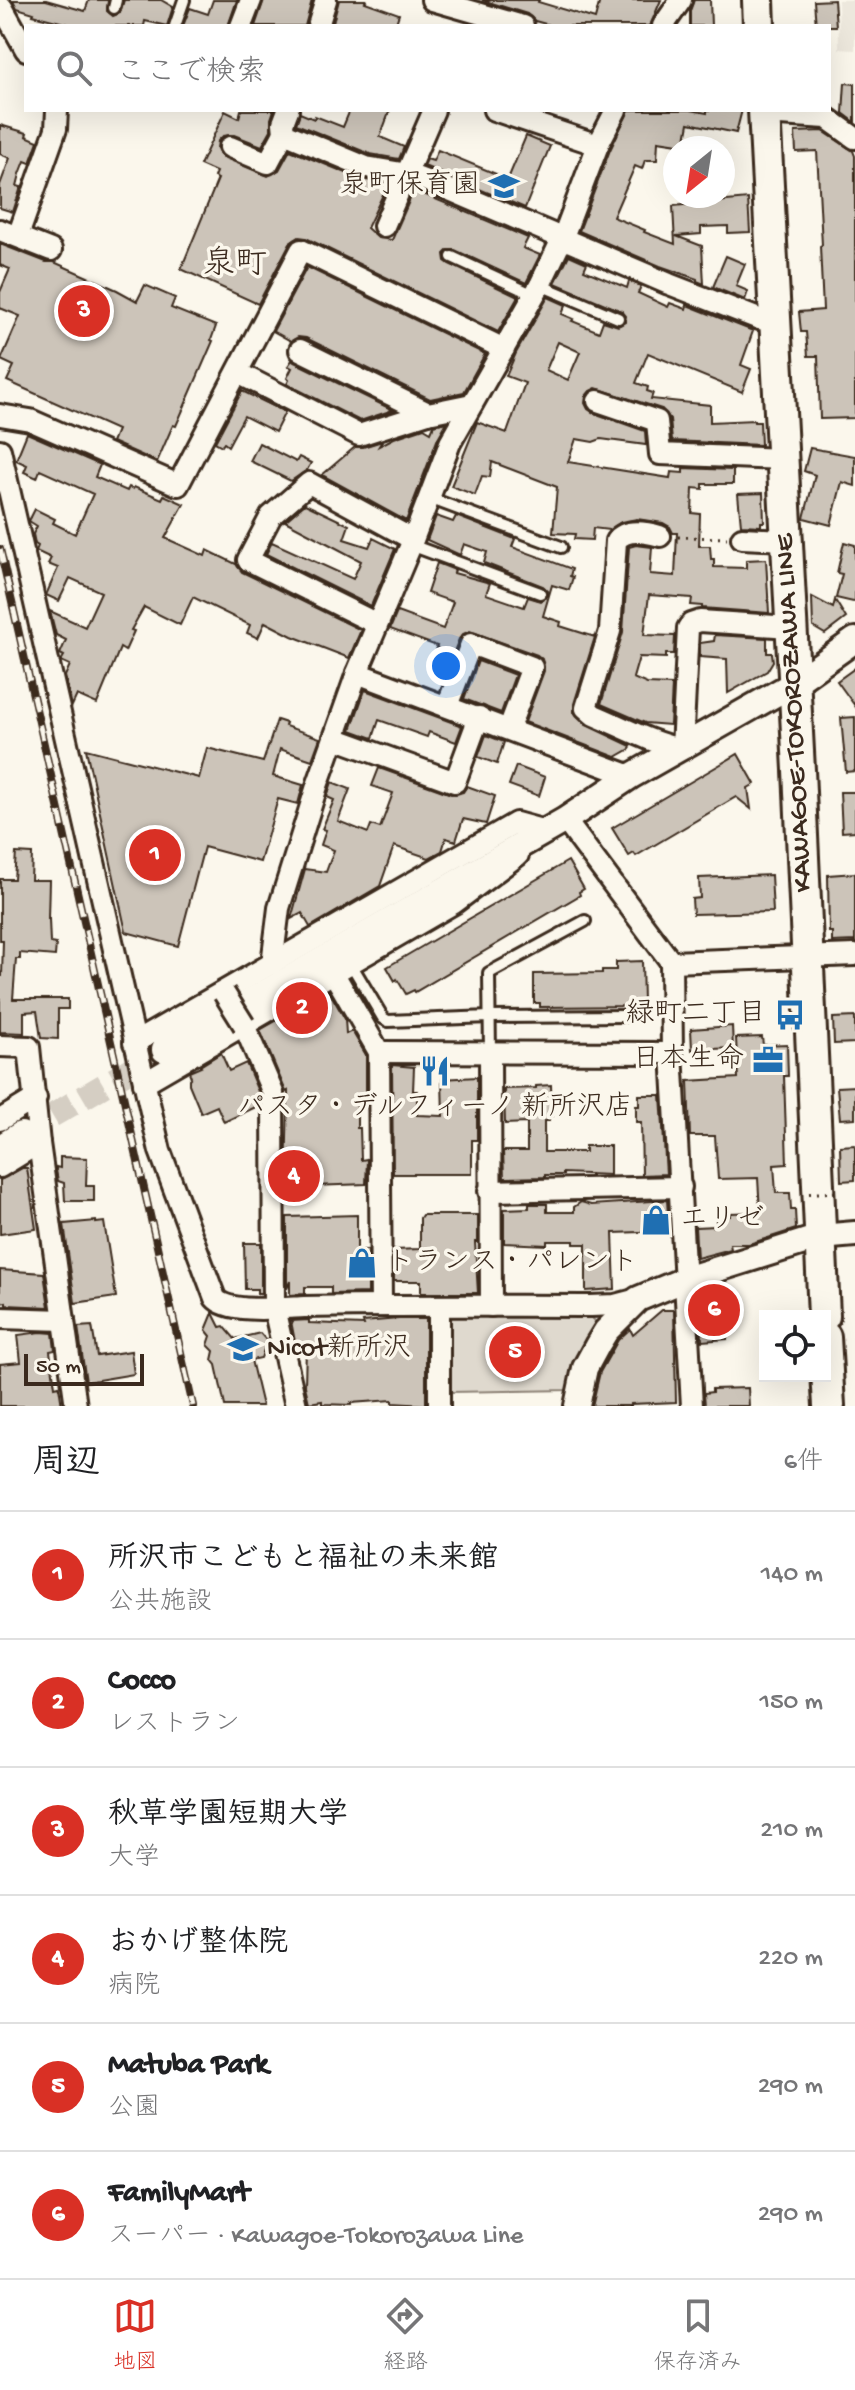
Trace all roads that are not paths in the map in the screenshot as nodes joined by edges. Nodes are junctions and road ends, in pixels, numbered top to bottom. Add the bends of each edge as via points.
1 (184, 0) edge
2 (251, 0) edge
3 (326, 0) edge
4 (432, 0) edge
5 (681, 0) edge
6 (758, 0) edge
7 (2, 7) dead end
8 (176, 24) edge
9 (242, 24) edge
10 (319, 24) edge
11 (516, 24) edge
12 (664, 24) edge
13 (759, 24) edge
14 (24, 46) edge
15 (57, 112) edge
16 (287, 112) edge
17 (433, 112) edge
18 (500, 112) edge
19 (615, 112) edge
20 (765, 112) edge
21 (771, 112) edge
22 (284, 133) junction
23 (855, 138) edge
24 (598, 145) junction
25 (230, 147) dead end
26 (408, 174) junction
27 (384, 226) dead end
28 (9, 233) edge
29 (563, 237) junction
30 (51, 250) dead end
31 (452, 257) dead end
32 (537, 290) junction
33 (618, 318) dead end
34 (776, 321) junction
35 (504, 349) junction
36 (300, 350) dead end
37 (238, 373) junction
38 (598, 401) dead end
39 (472, 404) junction
40 (428, 413) junction
41 (0, 415) edge
42 (0, 450) edge
43 (782, 459) junction
44 (429, 498) junction
45 (660, 536) road end
46 (742, 538) road end
47 (786, 540) junction
48 (412, 542) junction
49 (561, 547) dead end
50 (540, 593) dead end
51 (377, 624) junction
52 (790, 627) junction
53 (855, 640) edge
54 (357, 673) junction
55 (793, 684) junction
56 (447, 706) junction
57 (479, 717) junction
58 (509, 728) junction
59 (334, 738) junction
60 (682, 749) junction
61 (631, 776) junction
62 (555, 825) junction
63 (585, 921) dead end
64 (855, 955) edge
65 (807, 957) junction
66 (671, 962) junction
67 (272, 964) junction
68 (342, 969) junction
69 (224, 993) junction
70 (625, 1016) dead end
71 (490, 1017) junction
72 (244, 1025) junction
73 (134, 1043) junction
74 (0, 1046) edge
75 (164, 1050) tunnel mouth
76 (379, 1052) junction
77 (490, 1053) junction
78 (672, 1053) junction
79 (144, 1083) junction
80 (36, 1098) junction
81 (0, 1120) edge
82 (20, 1141) edge
83 (0, 1167) edge
84 (681, 1187) junction
85 (489, 1191) junction
86 (855, 1234) edge
87 (820, 1237) junction
88 (686, 1279) junction
89 (638, 1299) junction
90 (381, 1305) junction
91 (439, 1306) junction
92 (491, 1306) junction
93 (274, 1308) junction
94 (824, 1310) edge
95 (0, 1318) edge
96 (64, 1320) junction
97 (828, 1382) edge
98 (76, 1406) edge
99 (296, 1406) edge
100 (439, 1406) edge
101 (577, 1406) edge
102 (692, 1406) edge
103 (829, 1406) edge

1 - 8 lane
2 - 9 street
3 - 10 street
4 - 11 street
5 - 12 street
6 - 13 main road
7 - 14 street
15 - 28 street via 56,129
16 - 22 street
17 - 26 street
18 - 24 street
19 - 24 street
20 - 34 main road, KAWAGOE-TOKOROZAWA LINE
21 - 23 street via 827,118
22 - 25 street via 268,163
22 - 26 street via 366,167
24 - 29 street
26 - 27 street
26 - 29 street
28 - 30 street
29 - 32 street
29 - 34 street via 669,284
31 - 32 lane
32 - 33 lane
32 - 35 street
34 - 43 main road, KAWAGOE-TOKOROZAWA LINE
35 - 37 street via 301,250
35 - 39 street
36 - 40 street
37 - 40 street via 359,435
37 - 41 street via 178,485 30,420
38 - 43 street via 657,421 660,454
39 - 40 street
39 - 44 street
42 - 73 street
43 - 47 main road, KAWAGOE-TOKOROZAWA LINE
44 - 48 street
44 - 49 lane
45 - 60 street via 626,532 616,541 610,631 586,708 660,745
46 - 47 street
47 - 52 main road, KAWAGOE-TOKOROZAWA LINE
48 - 50 lane
48 - 51 street
48 - 51 street via 309,483 271,516 248,560
51 - 54 street
52 - 55 main road, KAWAGOE-TOKOROZAWA LINE
52 - 60 street via 691,624
53 - 55 street
54 - 56 street
54 - 59 street
55 - 60 street
55 - 65 main road, KAWAGOE-TOKOROZAWA LINE
56 - 57 street
56 - 58 street via 471,644 532,667
57 - 58 street
57 - 59 street via 455,782
58 - 61 street
59 - 67 street via 284,887
60 - 61 street
61 - 62 street
62 - 66 street
62 - 67 street via 516,823
62 - 68 street via 454,903
62 - 75 street
63 - 71 lane via 489,973
64 - 65 street
65 - 66 street
65 - 87 main road, KAWAGOE-TOKOROZAWA LINE
66 - 78 street
67 - 69 street
68 - 71 lane via 388,1021
68 - 72 street
68 - 76 street
69 - 72 street, bridge
69 - 73 street
70 - 71 lane
71 - 77 lane
72 - 79 street
72 - 93 street via 273,1093
73 - 79 street
74 - 80 street via 29,1047
76 - 77 street
76 - 90 street
77 - 78 street
77 - 85 street
78 - 84 street
79 - 93 street via 160,1151 215,1298 226,1306
80 - 81 street
80 - 82 street
82 - 83 street
82 - 96 street
84 - 85 street
84 - 88 street
85 - 92 street
86 - 87 street
87 - 88 street
87 - 94 main road, KAWAGOE-TOKOROZAWA LINE
88 - 89 street
88 - 102 street
89 - 92 street via 615,1305
89 - 101 street via 598,1344 585,1368
90 - 91 street
90 - 93 street
91 - 92 street
91 - 100 street
93 - 99 street
95 - 96 street
96 - 98 street
97 - 103 main road

